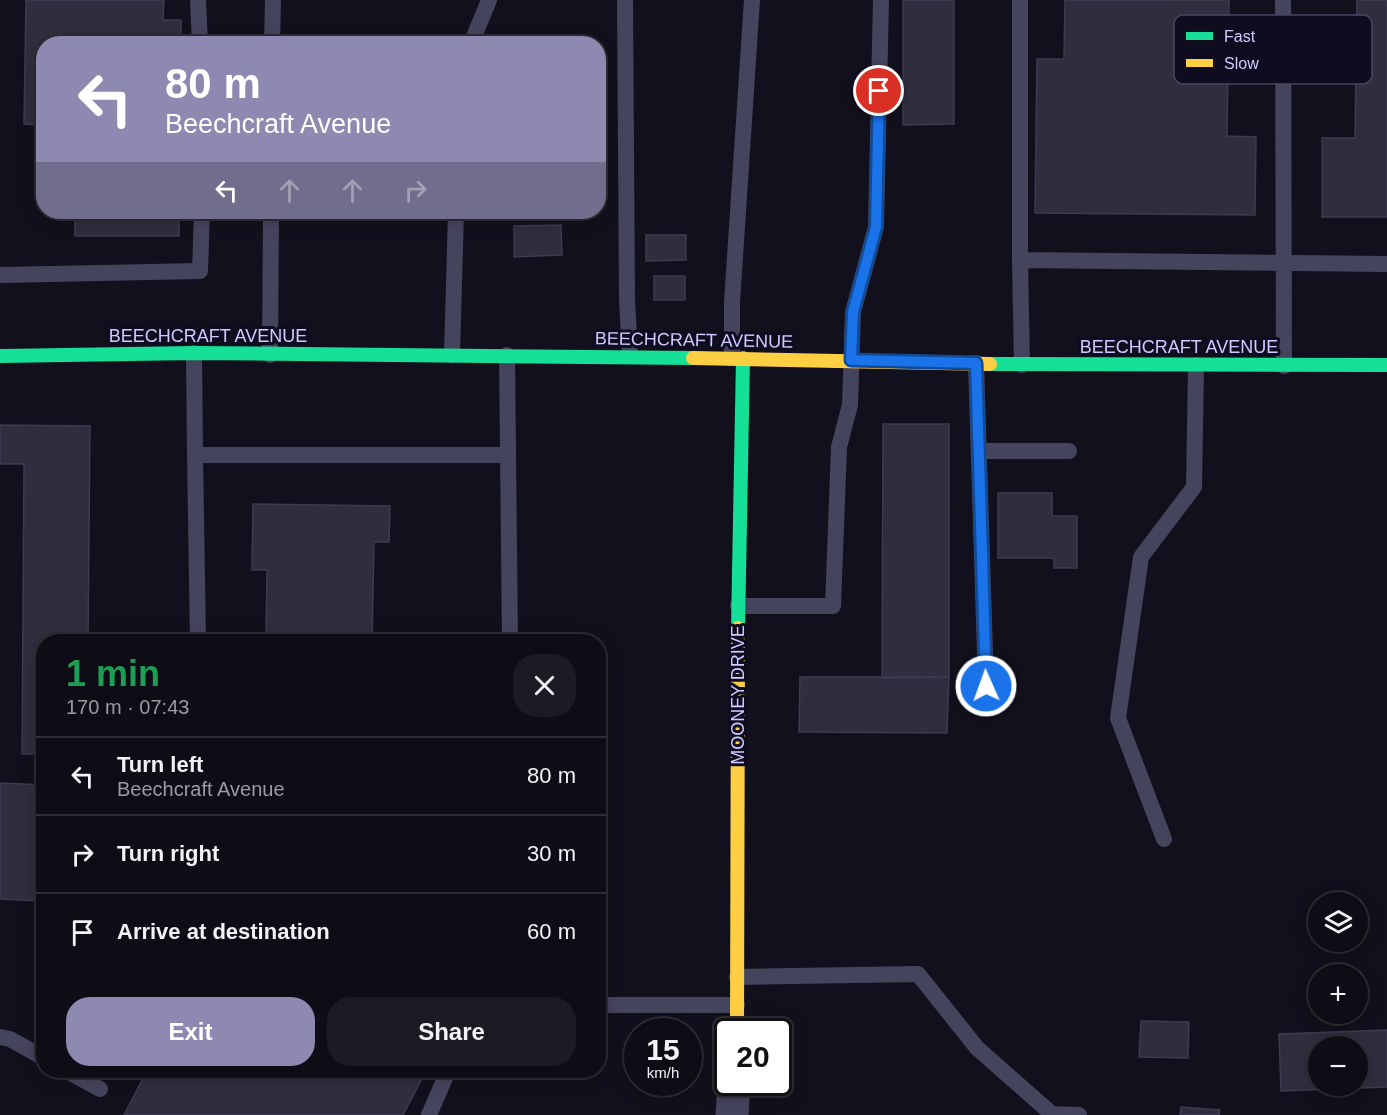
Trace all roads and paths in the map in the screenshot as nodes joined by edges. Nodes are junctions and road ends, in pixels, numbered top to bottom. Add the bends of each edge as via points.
1 (198, 0) edge
2 (273, 0) edge
3 (489, 0) edge
4 (625, 0) edge
5 (752, 0) edge
6 (881, 0) edge
7 (1020, 0) edge
8 (1283, 0) edge
9 (1283, 15) edge
10 (200, 36) edge
11 (272, 36) edge
12 (474, 36) edge
13 (1283, 84) edge
14 (202, 219) edge
15 (271, 219) edge
16 (456, 219) edge
17 (1020, 260) junction
18 (1282, 263) junction
19 (1387, 264) edge
20 (0, 275) edge
21 (194, 352) junction
22 (270, 355) junction
23 (452, 355) junction
24 (507, 355) junction
25 (0, 356) edge
26 (630, 356) junction
27 (737, 358) junction
28 (851, 360) junction
29 (976, 363) junction
30 (1022, 365) junction
31 (1196, 365) junction
32 (1387, 365) edge
33 (1284, 366) junction
34 (979, 451) junction
35 (1069, 452) dead end
36 (195, 455) junction
37 (507, 455) junction
38 (738, 606) junction
39 (198, 634) edge
40 (510, 634) edge
41 (986, 686) dead end
42 (1164, 839) dead end
43 (737, 977) junction
44 (606, 1005) edge
45 (737, 1005) junction
46 (737, 1018) edge
47 (0, 1037) edge
48 (36, 1054) edge
49 (80, 1078) edge
50 (445, 1078) edge
51 (100, 1089) dead end
52 (733, 1096) edge
53 (429, 1115) edge
54 (732, 1115) edge
55 (1079, 1115) edge

1 - 10 lane
2 - 11 lane
3 - 12 lane
4 - 26 lane
5 - 27 lane via 732,302
6 - 28 lane via 876,227 853,312
7 - 17 lane
8 - 9 lane
13 - 18 lane
14 - 20 lane via 200,271
15 - 22 lane
16 - 23 lane
17 - 18 lane
17 - 30 lane
18 - 19 lane
18 - 33 lane
21 - 22 street, BEECHCRAFT AVENUE
21 - 25 street, BEECHCRAFT AVENUE
21 - 36 lane
22 - 23 street, BEECHCRAFT AVENUE
23 - 24 street, BEECHCRAFT AVENUE
24 - 26 street, BEECHCRAFT AVENUE
24 - 37 lane
26 - 27 street, BEECHCRAFT AVENUE
27 - 28 street, BEECHCRAFT AVENUE
27 - 38 street, MOONEY DRIVE
28 - 29 street, BEECHCRAFT AVENUE
28 - 38 lane via 850,405 840,447 833,606
29 - 30 street, BEECHCRAFT AVENUE
29 - 34 lane
30 - 31 street, BEECHCRAFT AVENUE
31 - 33 street, BEECHCRAFT AVENUE
31 - 42 lane via 1194,487 1141,557 1118,717
32 - 33 street, BEECHCRAFT AVENUE
34 - 35 lane
34 - 41 lane
36 - 37 lane
36 - 39 lane
37 - 40 lane
38 - 43 street, MOONEY DRIVE
43 - 45 street, MOONEY DRIVE
43 - 55 lane via 918,974 977,1048 1052,1114
44 - 45 lane
45 - 46 street, MOONEY DRIVE
47 - 48 lane
49 - 51 lane
50 - 53 lane
52 - 54 street

